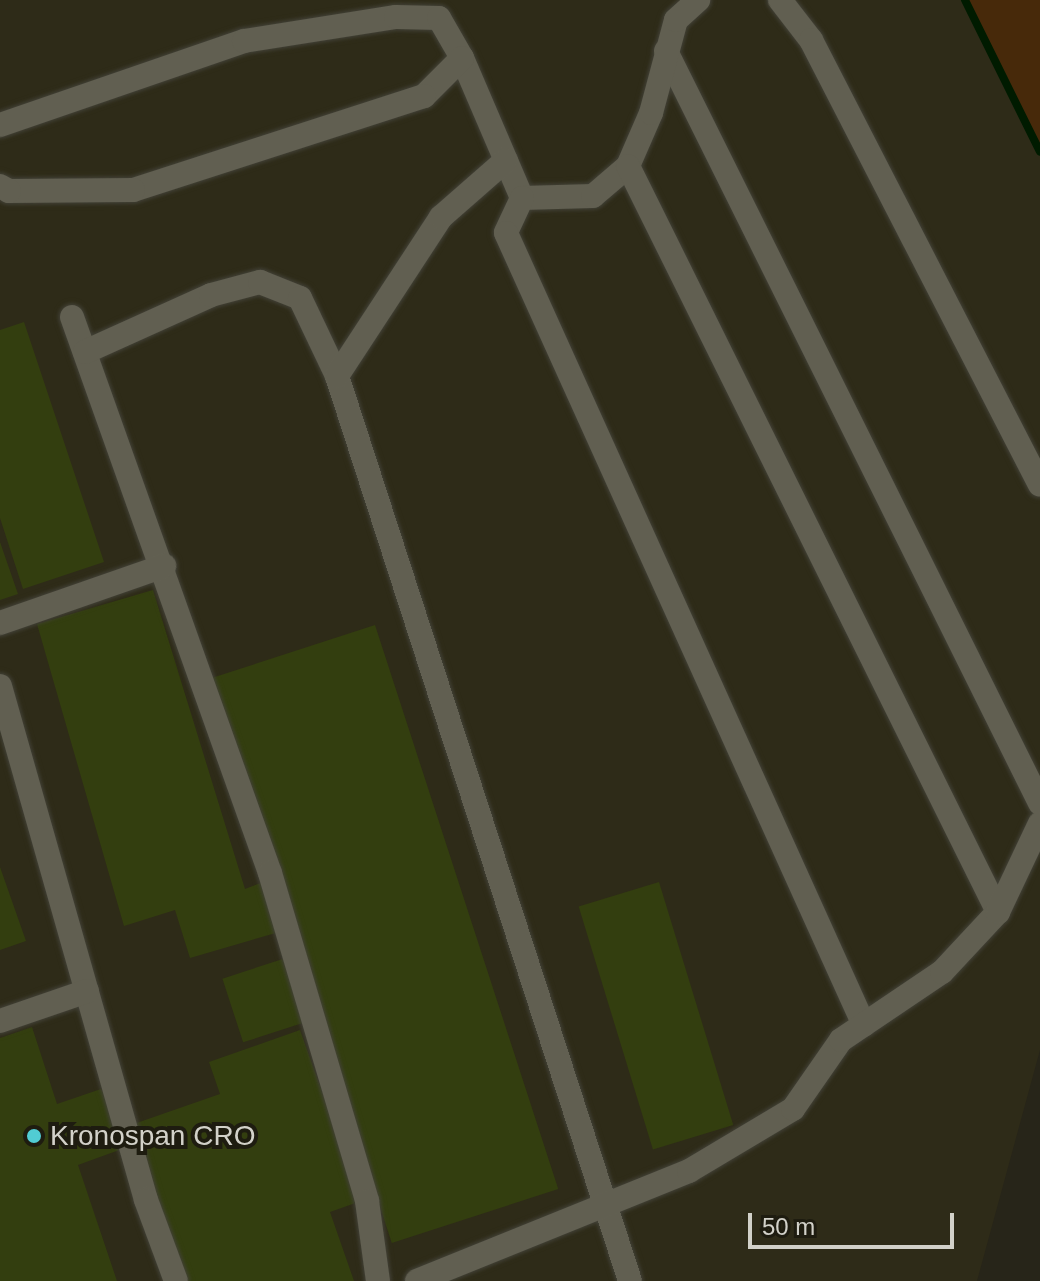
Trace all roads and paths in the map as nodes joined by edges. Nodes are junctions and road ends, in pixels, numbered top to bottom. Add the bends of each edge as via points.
1 (698, 0) edge
2 (780, 0) edge
3 (666, 51) junction
4 (462, 58) junction
5 (0, 125) edge
6 (506, 160) junction
7 (628, 166) junction
8 (0, 186) edge
9 (522, 198) junction
10 (72, 317) dead end
11 (85, 352) junction
12 (337, 376) junction
13 (1040, 485) edge
14 (164, 566) junction
15 (0, 623) edge
16 (0, 686) edge
17 (1040, 803) edge
18 (1040, 823) edge
19 (998, 912) junction
20 (87, 991) junction
21 (0, 1021) edge
22 (864, 1025) junction
23 (606, 1206) junction
24 (176, 1281) edge
25 (378, 1281) edge
26 (417, 1281) edge
27 (630, 1281) edge

1 - 3 lane via 676,20
2 - 13 lane via 811,40
3 - 7 lane via 651,113
3 - 17 lane
4 - 5 lane via 439,18 396,17 244,41
4 - 6 lane
4 - 8 lane via 424,96 133,190 9,191
6 - 9 lane
6 - 12 lane via 441,217
7 - 9 lane via 593,196
7 - 19 lane
9 - 22 lane via 506,233
10 - 11 lane
11 - 12 lane via 211,295 260,282 300,298
11 - 14 lane
12 - 23 lane
14 - 15 lane
14 - 25 lane via 270,873 367,1201
16 - 20 lane
18 - 19 lane
19 - 22 lane via 942,972
20 - 21 lane
20 - 24 lane via 146,1200
22 - 23 lane via 841,1040 793,1109 689,1171
23 - 26 lane
23 - 27 lane

